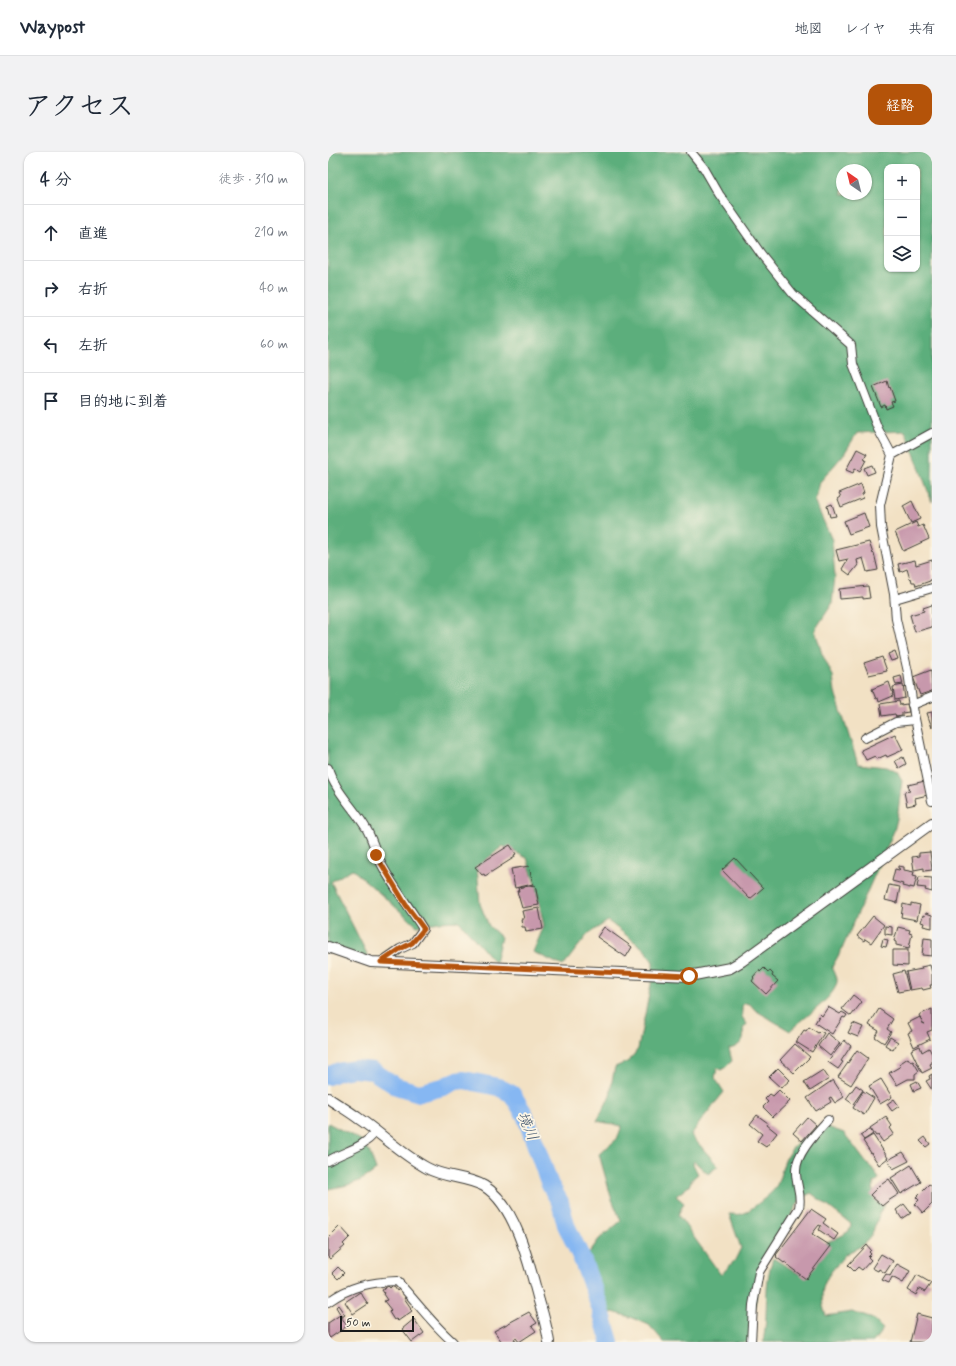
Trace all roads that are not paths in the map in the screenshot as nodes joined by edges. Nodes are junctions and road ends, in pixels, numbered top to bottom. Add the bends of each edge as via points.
1 (691, 152) edge
2 (932, 433) edge
3 (892, 455) junction
4 (932, 588) edge
5 (895, 599) junction
6 (932, 697) edge
7 (912, 705) junction
8 (915, 720) junction
9 (865, 738) dead end
10 (328, 768) edge
11 (932, 801) edge
12 (932, 823) edge
13 (328, 947) edge
14 (381, 962) junction
15 (328, 1098) edge
16 (828, 1120) dead end
17 (376, 1132) junction
18 (328, 1161) edge
19 (328, 1302) edge
20 (453, 1342) edge
21 (549, 1342) edge
22 (751, 1342) edge

1 - 3 street via 761,254 793,294 851,345 853,364 878,429
2 - 3 street
3 - 5 street via 880,505 881,526
4 - 5 street
5 - 7 street via 896,619 908,672
6 - 7 street
7 - 8 street
8 - 9 street via 896,722
8 - 11 street
10 - 14 street via 331,778 366,828 384,869 424,929 412,943
12 - 14 street via 730,968 689,976
13 - 14 street via 371,962
15 - 17 street
16 - 22 street via 799,1157 795,1171 801,1198 799,1208 759,1272 753,1305
17 - 18 street via 354,1150
17 - 21 street via 406,1156 428,1169 448,1176 473,1180 497,1195 519,1235
19 - 20 street via 343,1292 376,1282 397,1281 440,1331

